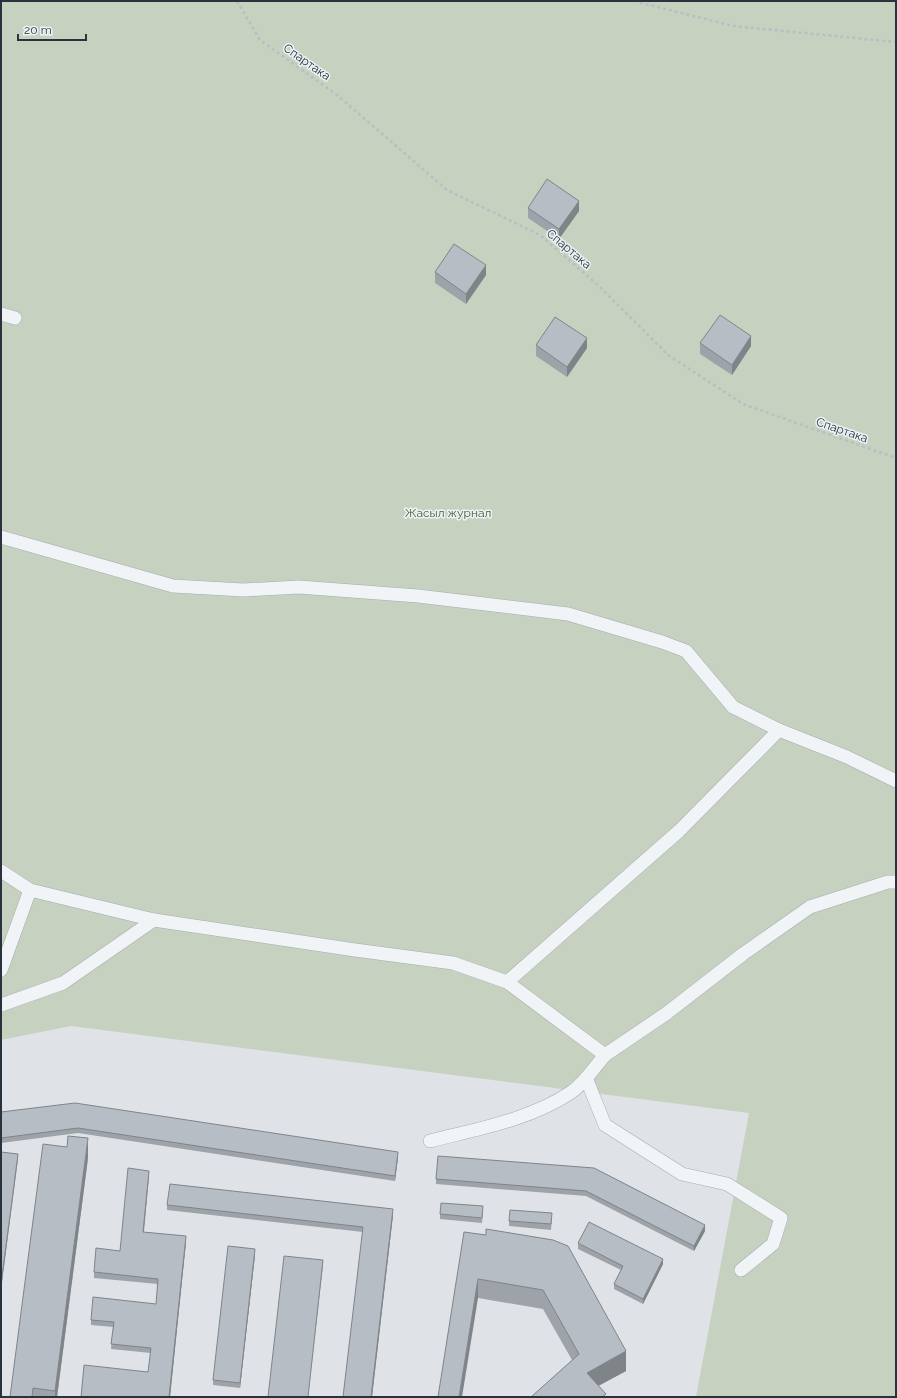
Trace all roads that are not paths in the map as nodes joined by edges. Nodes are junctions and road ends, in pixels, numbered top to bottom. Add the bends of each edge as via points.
1 (1, 314) edge
2 (15, 318) dead end
3 (1, 537) edge
4 (779, 730) junction
5 (896, 780) edge
6 (1, 871) edge
7 (896, 882) edge
8 (30, 890) junction
9 (154, 920) junction
10 (1, 970) edge
11 (507, 982) junction
12 (1, 1005) edge
13 (604, 1054) junction
14 (586, 1078) junction
15 (430, 1141) dead end
16 (741, 1270) dead end

1 - 2 lane
3 - 4 lane via 173,586 243,590 299,586 418,596 568,614 686,651 733,707
4 - 5 lane
4 - 11 lane via 679,831
6 - 8 lane
7 - 13 lane via 888,882 810,907 743,954 667,1013
8 - 9 lane
8 - 10 lane
9 - 11 lane via 453,963
9 - 12 lane via 63,983
11 - 13 lane
13 - 14 lane
14 - 15 lane via 571,1093 537,1110
14 - 16 lane via 604,1125 682,1174 726,1184 781,1218 773,1244

